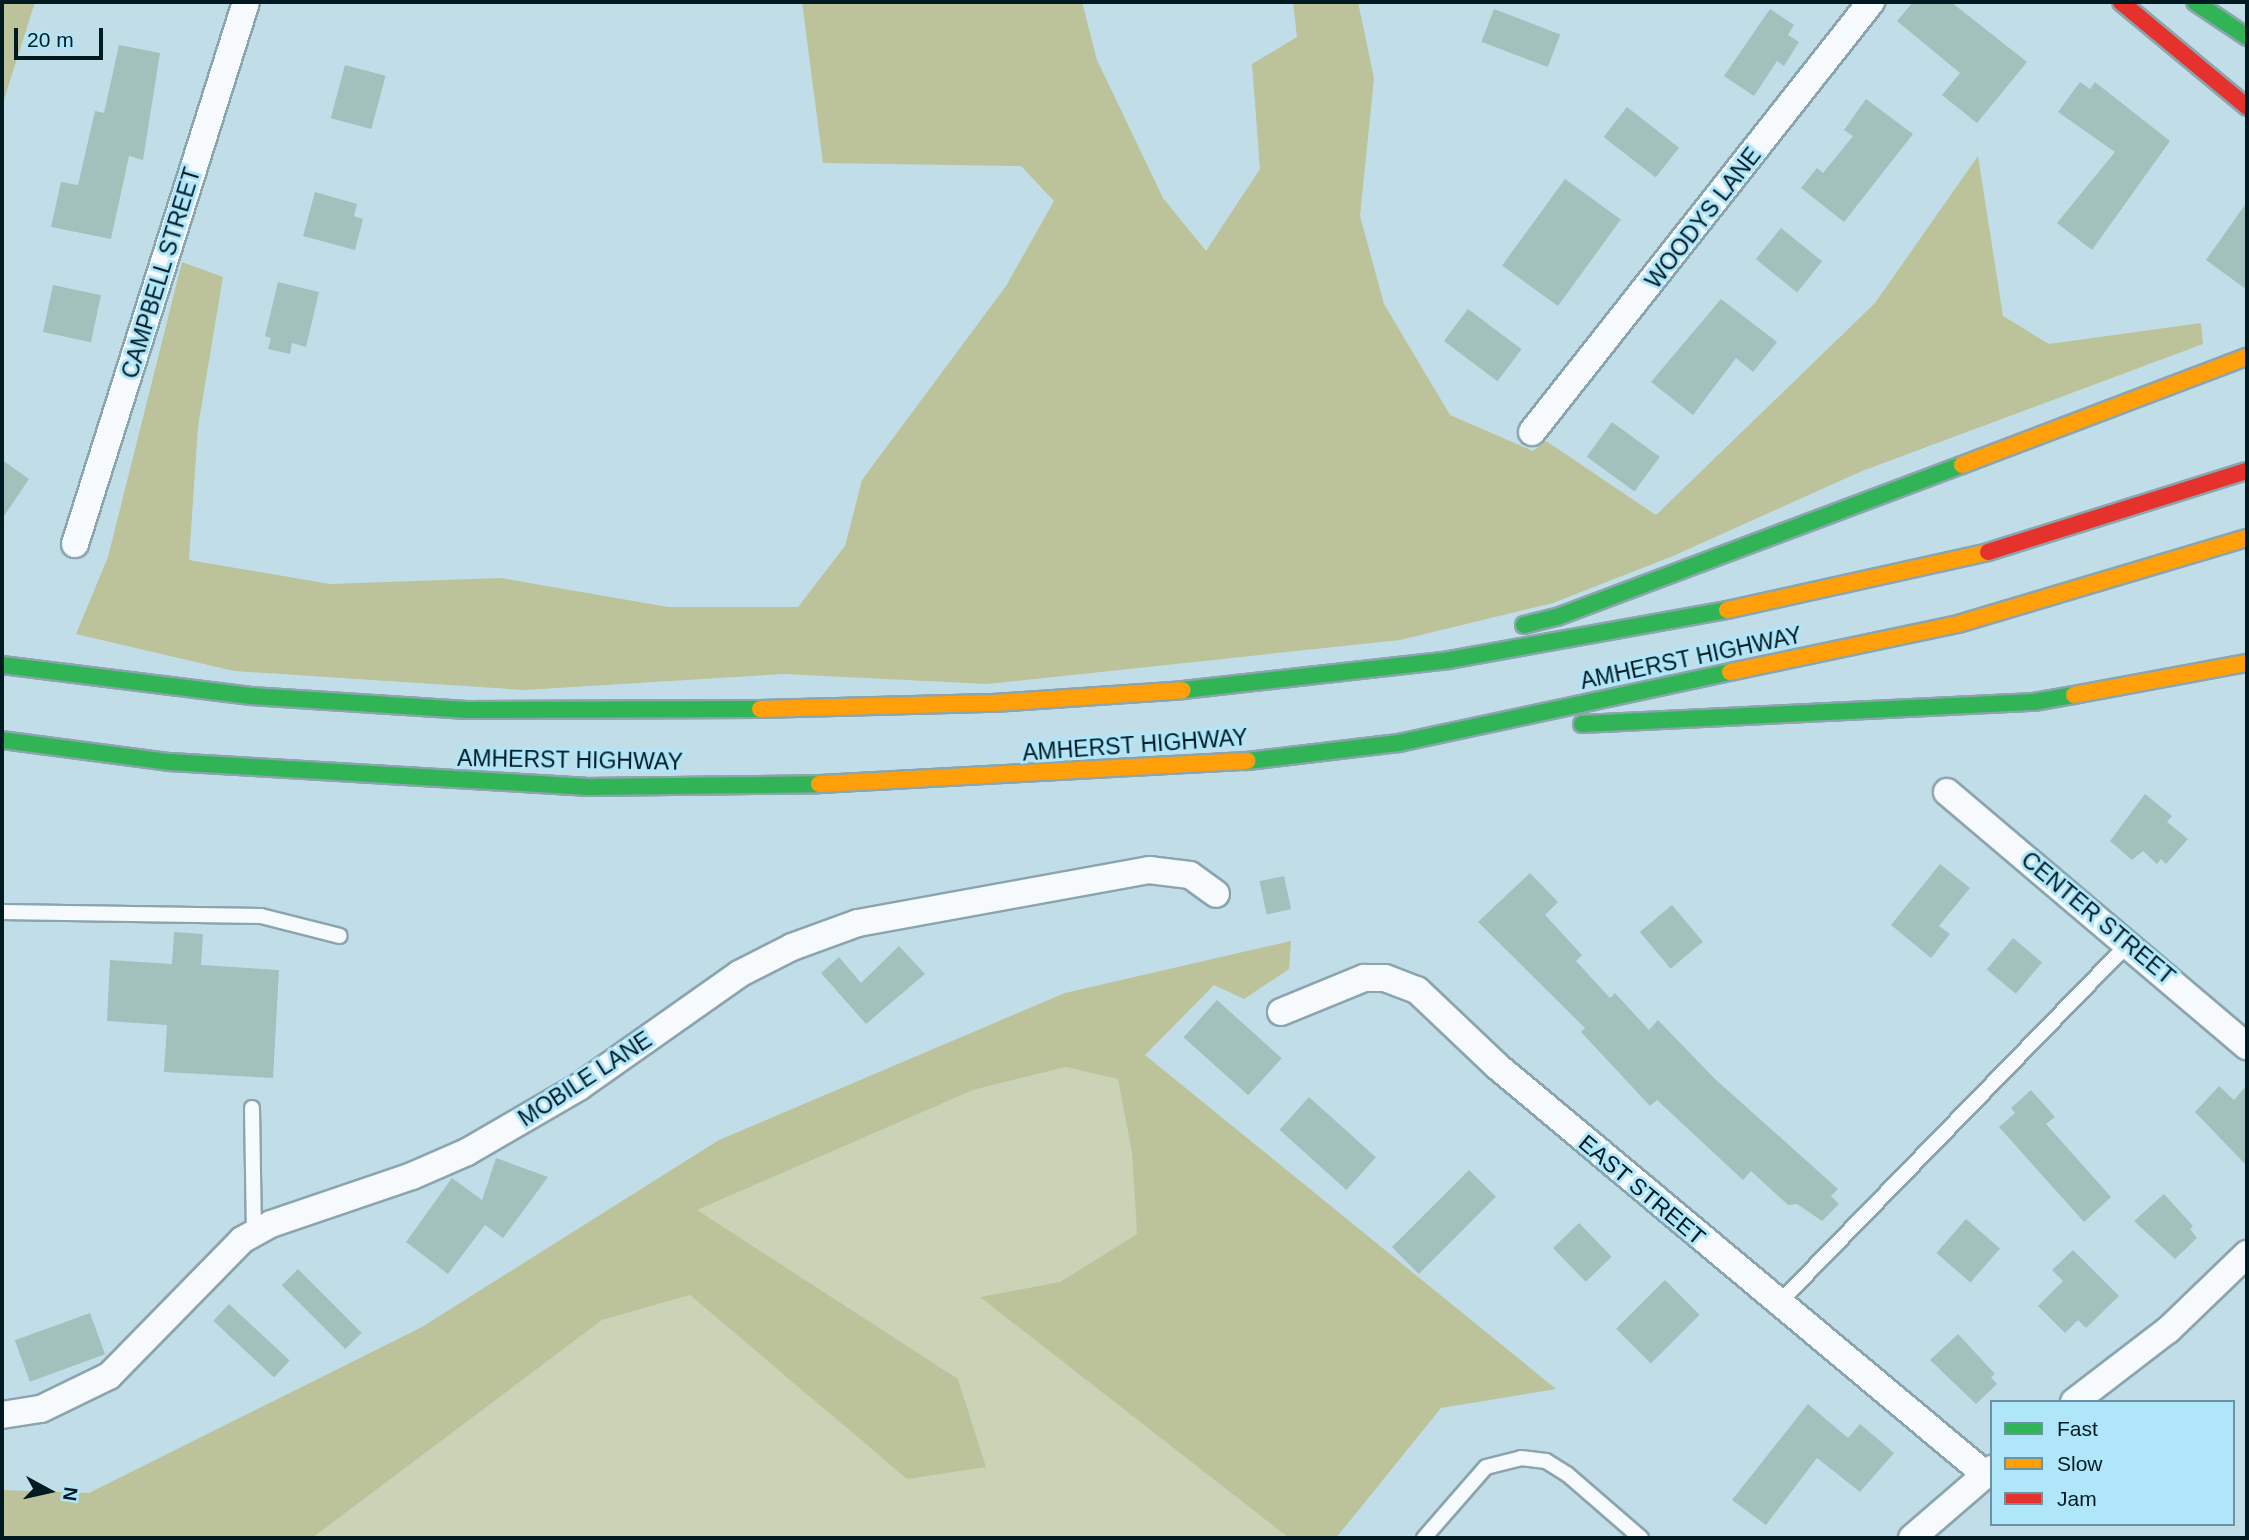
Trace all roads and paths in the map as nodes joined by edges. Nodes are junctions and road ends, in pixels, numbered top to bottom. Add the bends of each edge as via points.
1 (246, 2) edge
2 (1871, 2) edge
3 (2121, 2) edge
4 (2176, 2) edge
5 (2195, 2) edge
6 (2247, 37) edge
7 (2247, 58) edge
8 (2247, 107) edge
9 (2247, 357) edge
10 (1532, 432) dead end
11 (2247, 471) edge
12 (2247, 538) edge
13 (75, 544) dead end
14 (1509, 629) dead end
15 (1485, 636) dead end
16 (2247, 663) edge
17 (2, 665) edge
18 (1330, 672) junction
19 (2, 740) edge
20 (1399, 743) junction
21 (1947, 792) dead end
22 (1216, 894) dead end
23 (2, 912) edge
24 (340, 936) dead end
25 (2128, 944) junction
26 (1281, 1012) dead end
27 (2247, 1046) edge
28 (252, 1108) dead end
29 (254, 1234) junction
30 (2247, 1254) edge
31 (1777, 1304) junction
32 (2077, 1400) edge
33 (2, 1415) edge
34 (1989, 1472) edge
35 (1424, 1538) edge
36 (1641, 1538) edge
37 (1912, 1538) edge

1 - 13 street, CAMPBELL STREET
2 - 10 street, WOODYS LANE
3 - 8 main road
4 - 7 main road
5 - 6 main road
9 - 14 main road via 1558,617
11 - 18 main road, AMHERST HIGHWAY via 1995,550 1750,606 1448,660
12 - 20 main road, AMHERST HIGHWAY via 1958,624
15 - 18 main road
16 - 20 main road via 2021,703 1607,722
17 - 18 main road, AMHERST HIGHWAY via 251,696 365,705 629,712 994,704 1221,687
19 - 20 main road, AMHERST HIGHWAY via 170,762 585,788 795,785 1099,772
21 - 25 street, CENTER STREET
22 - 29 street, MOBILE LANE via 1190,875 1149,870 858,923 792,947 740,974 579,1087 467,1152
23 - 24 lane via 261,916
25 - 27 street, CENTER STREET
25 - 31 lane
26 - 31 street, EAST STREET via 1364,978 1385,978 1417,990 1497,1066
28 - 29 lane
29 - 33 street, MOBILE LANE via 242,1240 109,1376 41,1409
30 - 32 street via 2168,1330
31 - 34 street, EAST STREET
34 - 37 street
35 - 36 lane via 1486,1467 1521,1458 1546,1461 1567,1474

